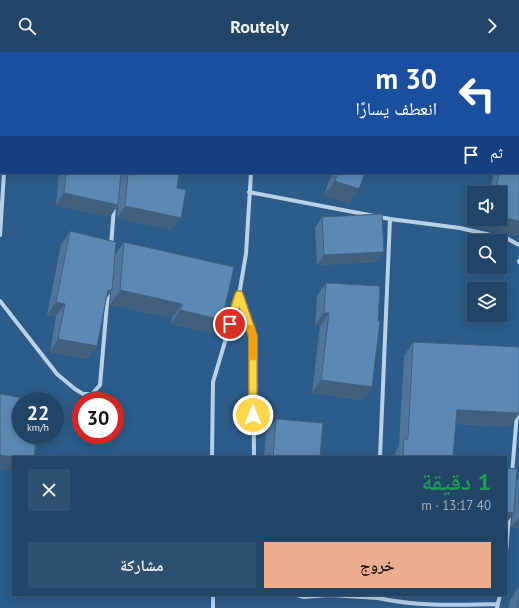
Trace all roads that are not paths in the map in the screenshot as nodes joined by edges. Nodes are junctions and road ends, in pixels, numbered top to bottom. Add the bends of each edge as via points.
1 (4, 174) edge
2 (251, 174) edge
3 (250, 192) junction
4 (115, 204) edge
5 (390, 219) junction
6 (0, 235) edge
7 (519, 245) edge
8 (111, 252) edge
9 (108, 283) edge
10 (239, 295) junction
11 (0, 301) edge
12 (517, 410) edge
13 (212, 456) edge
14 (254, 456) edge
15 (380, 456) edge
16 (512, 481) edge
17 (509, 513) edge
18 (507, 539) edge
19 (213, 596) edge
20 (300, 596) edge
21 (316, 596) edge
22 (354, 596) edge
23 (500, 596) edge
24 (378, 597) edge
25 (498, 606) edge
26 (213, 608) edge

1 - 6 street
2 - 3 street
3 - 5 street
3 - 10 street via 246,254
4 - 8 street
5 - 7 street via 460,228 508,239
5 - 15 street
9 - 11 street via 100,385 92,394 83,394 57,374
10 - 13 street via 213,382
10 - 14 street via 253,336
12 - 16 street
17 - 18 street
19 - 26 street
20 - 21 street
22 - 24 street
23 - 25 street
24 - 25 street via 396,602

